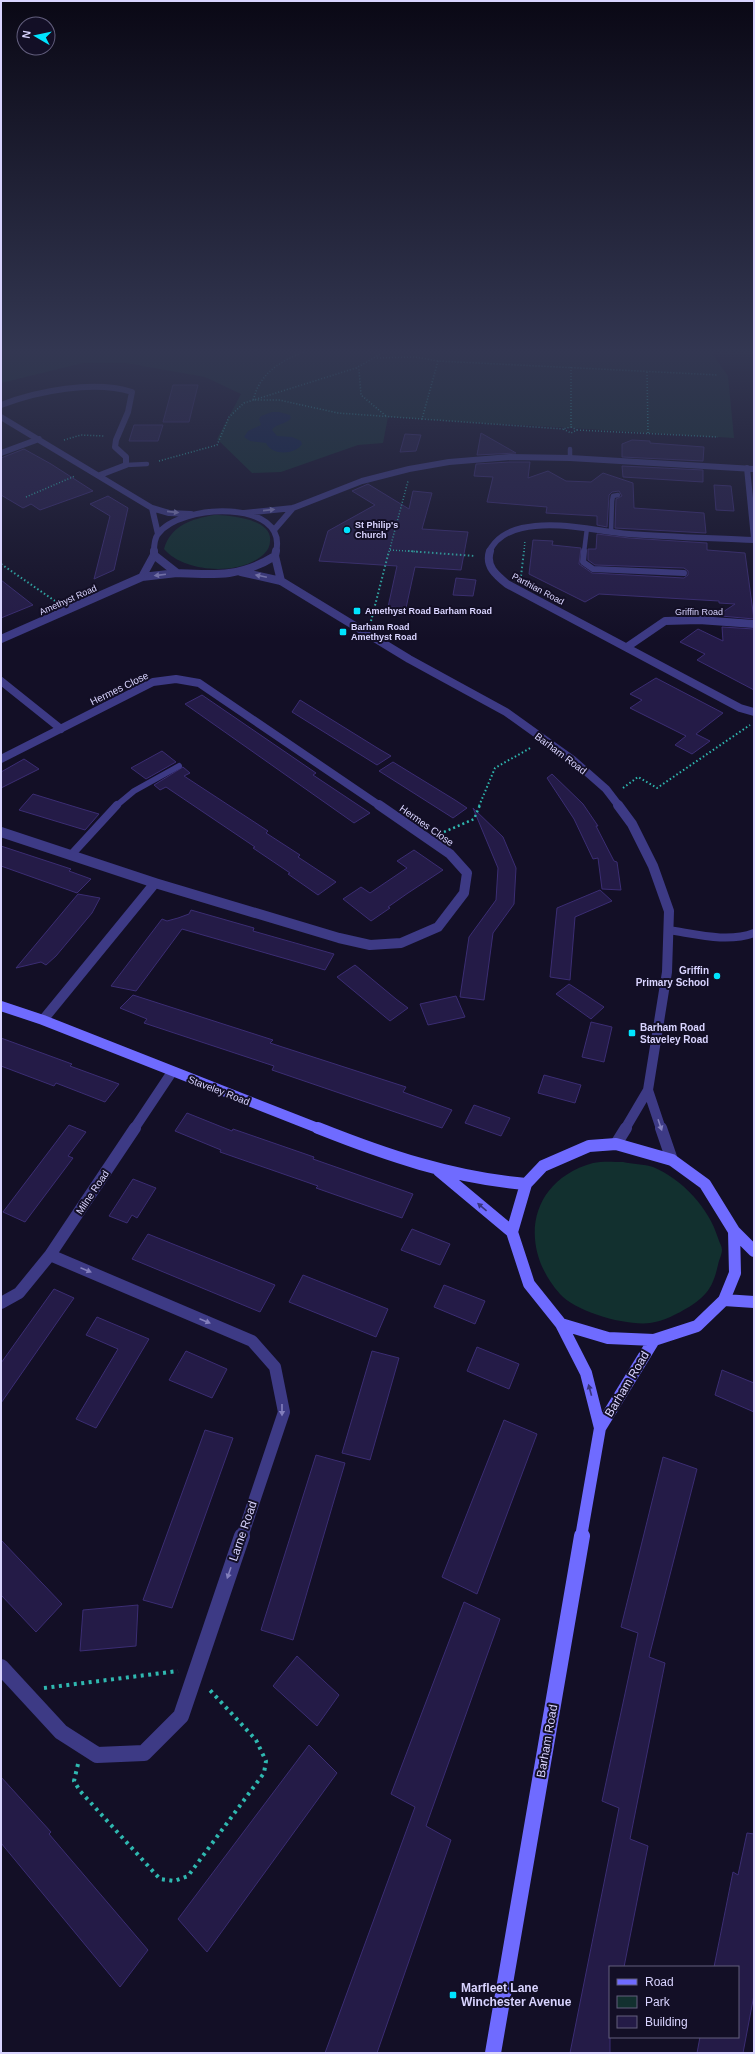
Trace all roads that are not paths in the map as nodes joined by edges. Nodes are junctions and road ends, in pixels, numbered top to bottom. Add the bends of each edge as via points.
1 (18, 447) edge
2 (51, 447) edge
3 (115, 447) edge
4 (570, 449) dead end
5 (1, 453) edge
6 (570, 458) junction
7 (147, 464) road end
8 (126, 465) junction
9 (746, 468) junction
10 (754, 469) edge
11 (100, 475) junction
12 (618, 495) dead end
13 (152, 508) junction
14 (293, 508) junction
15 (244, 513) junction
16 (195, 514) junction
17 (587, 528) junction
18 (274, 530) junction
19 (611, 532) junction
20 (158, 534) junction
21 (754, 539) edge
22 (154, 555) junction
23 (274, 556) junction
24 (241, 572) junction
25 (177, 573) junction
26 (684, 573) dead end
27 (142, 577) junction
28 (281, 581) junction
29 (754, 624) edge
30 (1, 639) edge
31 (627, 647) junction
32 (1, 681) edge
33 (754, 712) edge
34 (61, 729) junction
35 (1, 759) edge
36 (179, 766) dead end
37 (1, 832) edge
38 (70, 855) junction
39 (155, 883) junction
40 (668, 930) junction
41 (754, 933) edge
42 (1, 1006) edge
43 (43, 1020) junction
44 (172, 1072) junction
45 (648, 1090) junction
46 (616, 1144) junction
47 (672, 1160) junction
48 (438, 1170) junction
49 (526, 1184) junction
50 (734, 1231) junction
51 (512, 1232) junction
52 (754, 1251) edge
53 (50, 1255) junction
54 (724, 1300) junction
55 (754, 1302) edge
56 (1, 1303) edge
57 (561, 1324) junction
58 (654, 1340) junction
59 (600, 1428) junction
60 (1, 1667) edge
61 (493, 2053) edge

1 - 5 street
2 - 11 street
3 - 8 street via 126,457
4 - 6 lane
6 - 9 street
6 - 14 street via 510,457 449,462 362,481
7 - 8 lane
8 - 11 street
9 - 10 street
9 - 21 street
11 - 13 street
12 - 19 lane via 613,496 612,501
13 -> 16 street
13 - 20 street
15 -> 14 street
14 - 18 street
15 - 16 street
15 - 18 street via 262,520
16 - 20 street
17 - 19 street
17 - 26 lane via 583,562 593,569
17 - 31 street, Parthian Road via 532,526 516,530 502,536 492,545 488,564 493,572 506,582
18 - 23 street via 278,541
19 - 21 street
20 - 22 street
22 - 25 street
22 - 27 street
23 - 24 street via 259,566
23 - 28 street
24 - 25 street, Amethyst Road via 223,575
28 -> 24 street, Barham Road
25 -> 27 street, Amethyst Road
27 - 30 street, Amethyst Road
28 - 40 street, Barham Road via 409,659 506,712 573,760 610,795 632,824 653,866 669,911
29 - 31 street, Griffin Road via 699,620 665,621
31 - 33 street, Parthian Road via 740,708
32 - 34 street
34 - 35 street, Hermes Close
34 - 39 street, Hermes Close via 153,682 175,679 199,683 450,854 467,873 464,893 438,927 401,943 370,946
36 - 38 lane via 134,790 120,801
37 - 38 street, Hermes Close
38 - 39 street, Hermes Close
39 - 43 street
40 - 41 lane via 719,938
40 - 45 street, Barham Road via 667,972
42 - 43 street, Staveley Road
43 - 44 street, Staveley Road
44 - 48 street, Staveley Road via 342,1137
44 - 53 street, Milne Road
45 - 46 street, Barham Road
45 -> 47 street, Barham Road
46 - 47 street
46 - 49 street via 590,1146 543,1166
47 - 50 street via 705,1184
48 - 49 street, Staveley Road via 498,1183
51 -> 48 street, Staveley Road
49 - 51 street
50 - 52 street
50 - 54 street via 735,1274
51 - 57 street, Barham Road via 529,1284
53 - 56 street, Milne Road via 20,1293
53 -> 60 street, Larne Road via 252,1341 275,1367 284,1412 181,1716 144,1753 97,1755 61,1732
54 - 55 street
54 - 58 street via 696,1326
57 - 58 street via 608,1338
59 -> 57 street, Barham Road via 586,1373
58 - 59 street, Barham Road
59 - 61 street, Barham Road

